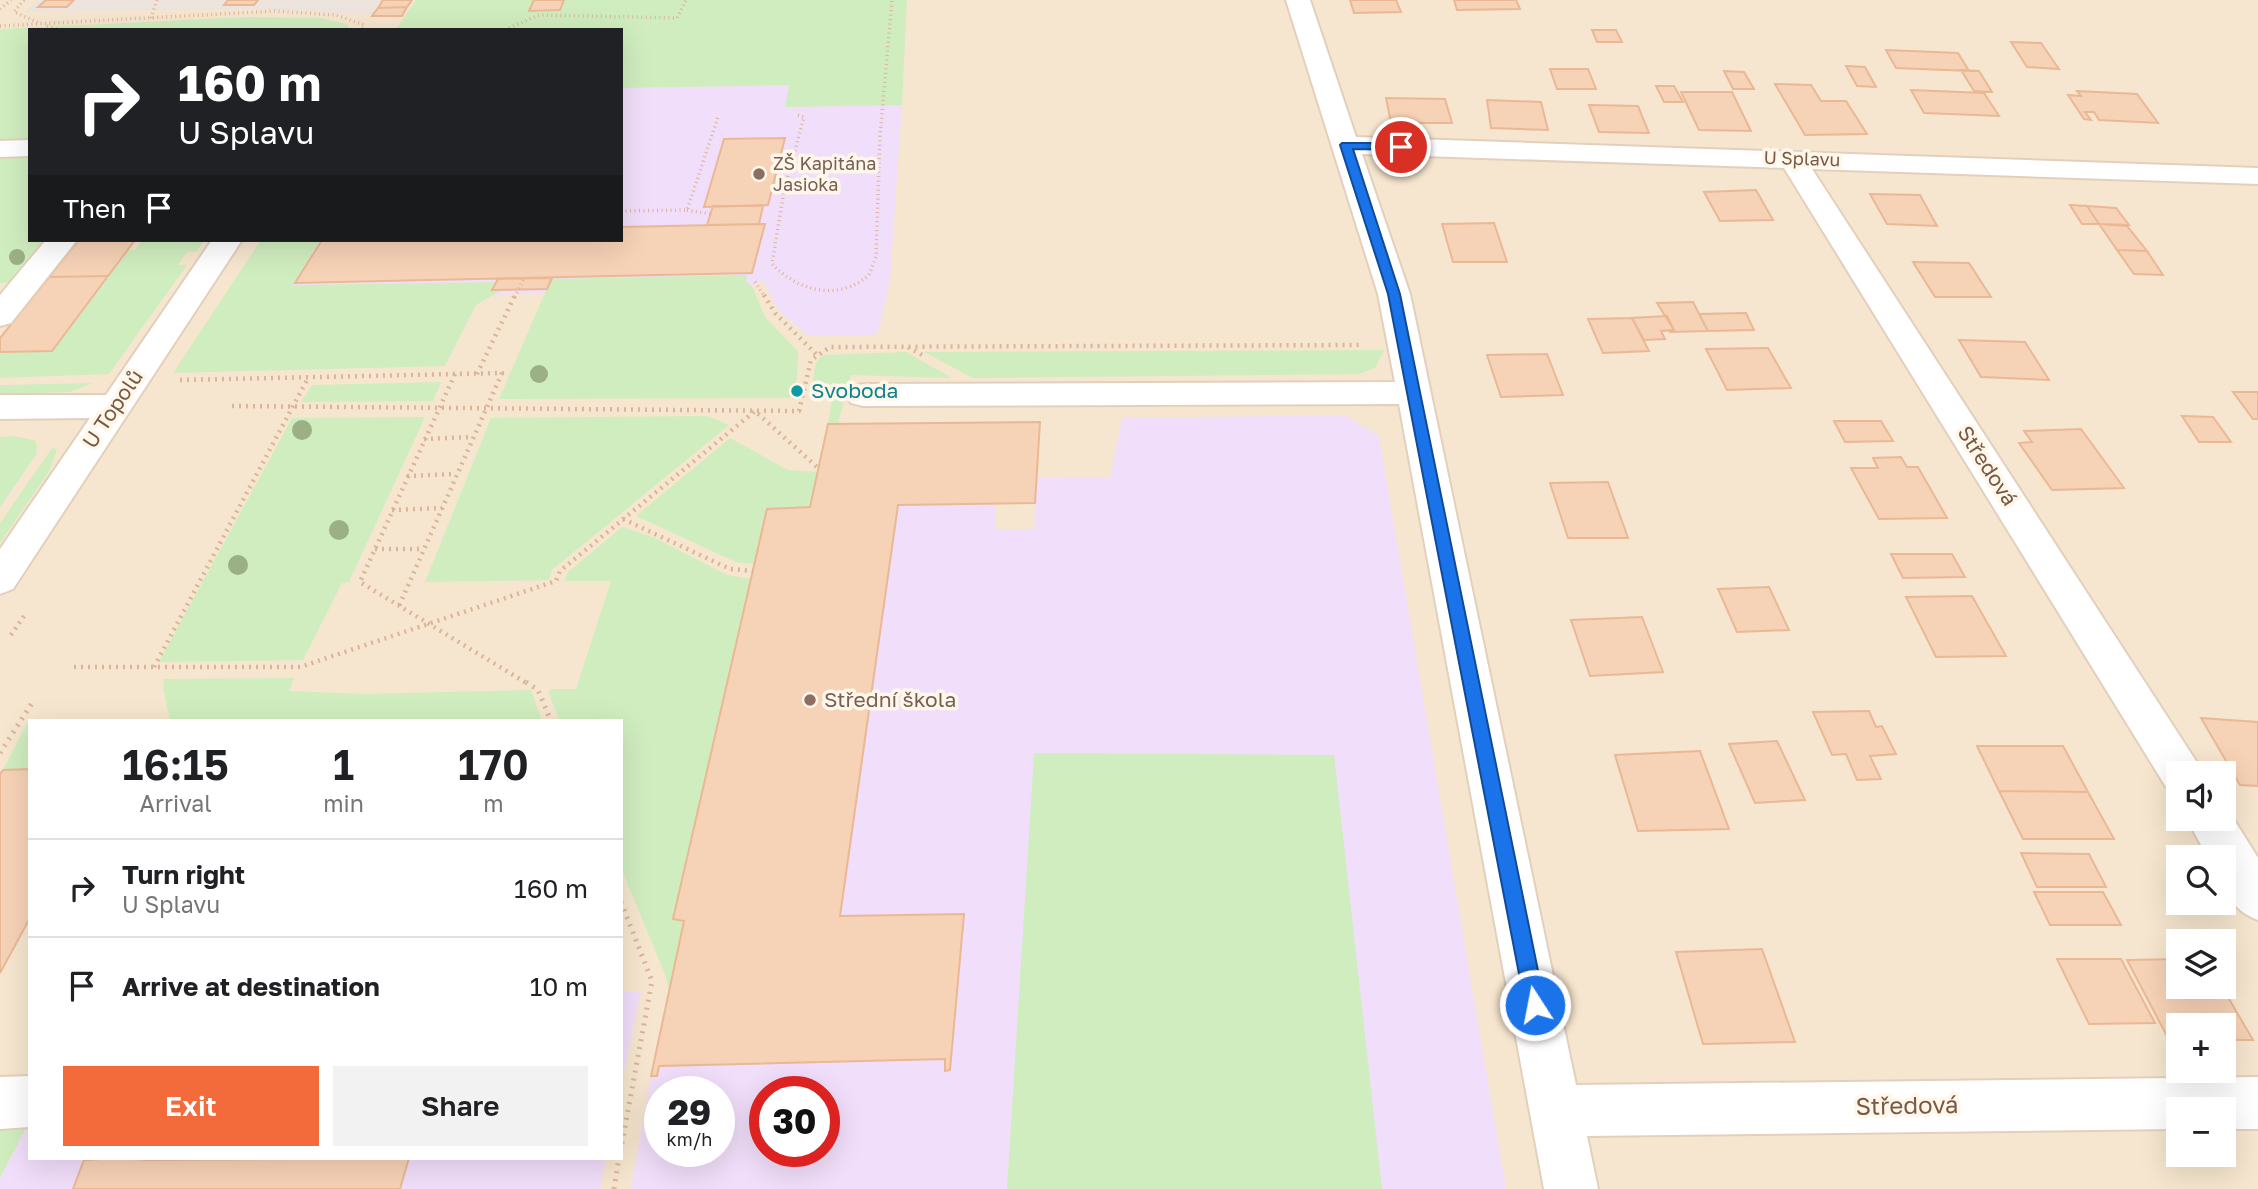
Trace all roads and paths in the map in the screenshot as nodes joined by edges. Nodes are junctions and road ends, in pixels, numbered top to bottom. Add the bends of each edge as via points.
1 (11, 0) edge
2 (24, 0) edge
3 (157, 0) edge
4 (686, 0) edge
5 (892, 0) edge
6 (1298, 0) edge
7 (0, 9) edge
8 (151, 18) junction
9 (41, 24) junction
10 (0, 26) edge
11 (53, 28) edge
12 (363, 28) edge
13 (510, 28) edge
14 (798, 115) dead end
15 (718, 117) dead end
16 (1346, 145) junction
17 (28, 148) edge
18 (0, 149) edge
19 (1792, 159) junction
20 (2258, 176) edge
21 (687, 210) junction
22 (623, 211) edge
23 (711, 214) dead end
24 (60, 242) edge
25 (226, 242) edge
26 (524, 278) dead end
27 (755, 282) dead end
28 (0, 316) edge
29 (1404, 345) junction
30 (816, 354) junction
31 (455, 374) junction
32 (477, 374) junction
33 (308, 378) junction
34 (123, 393) junction
35 (1414, 393) junction
36 (863, 395) dead end
37 (232, 406) dead end
38 (0, 407) edge
39 (292, 407) junction
40 (438, 408) junction
41 (486, 409) junction
42 (755, 411) junction
43 (473, 437) junction
44 (424, 439) junction
45 (818, 468) dead end
46 (456, 474) junction
47 (407, 476) junction
48 (442, 509) junction
49 (392, 510) junction
50 (623, 519) junction
51 (424, 548) junction
52 (375, 549) junction
53 (753, 571) dead end
54 (0, 579) edge
55 (399, 606) junction
56 (428, 623) junction
57 (74, 667) dead end
58 (154, 667) junction
59 (32, 704) dead end
60 (550, 719) edge
61 (0, 754) edge
62 (2173, 761) edge
63 (2216, 831) edge
64 (2258, 899) edge
65 (623, 907) edge
66 (28, 1101) edge
67 (0, 1103) edge
68 (2258, 1103) edge
69 (1556, 1111) junction
70 (623, 1137) edge
71 (619, 1160) edge
72 (614, 1189) edge
73 (1572, 1189) edge

1 - 7 path
2 - 9 path via 14,12
3 - 8 path
4 - 13 path via 677,19 539,15
5 - 14 path via 876,248 873,270 862,283 833,290 806,289 772,264 804,117
6 - 16 street
8 - 9 path
8 - 12 path via 274,11 336,15
9 - 10 path
9 - 11 path
15 - 21 path
16 - 19 street, U Splavu
16 - 29 street via 1394,294
17 - 18 street
19 - 20 street, U Splavu
19 - 62 street, Středová
21 - 22 path
21 - 23 path
24 - 28 street
25 - 34 street, U Topolů
26 - 32 path
27 - 30 path via 775,313
29 - 30 path via 838,347
29 - 35 street
30 - 42 path via 799,411
31 - 32 path
31 - 33 path
31 - 40 path
32 - 41 path via 502,373
33 - 34 path
33 - 39 path
34 - 38 street
34 - 54 street, U Topolů
35 - 36 street
35 - 69 street
37 - 39 path
39 - 40 path
39 - 58 path
40 - 41 path
40 - 44 path
41 - 42 path
41 - 43 path
42 - 45 path
42 - 50 path
43 - 44 path
43 - 46 path
44 - 47 path
46 - 47 path
46 - 48 path
47 - 49 path
48 - 49 path
48 - 51 path
49 - 52 path
50 - 53 path via 730,569
50 - 56 path via 560,571 555,581
51 - 52 path
51 - 55 path
52 - 55 path via 360,582
55 - 56 path
56 - 58 path via 300,667
56 - 60 path via 538,690
57 - 58 path
59 - 61 path
63 - 64 street
65 - 70 path via 652,981
66 - 67 street
68 - 69 street, Středová
69 - 73 street
71 - 72 path

